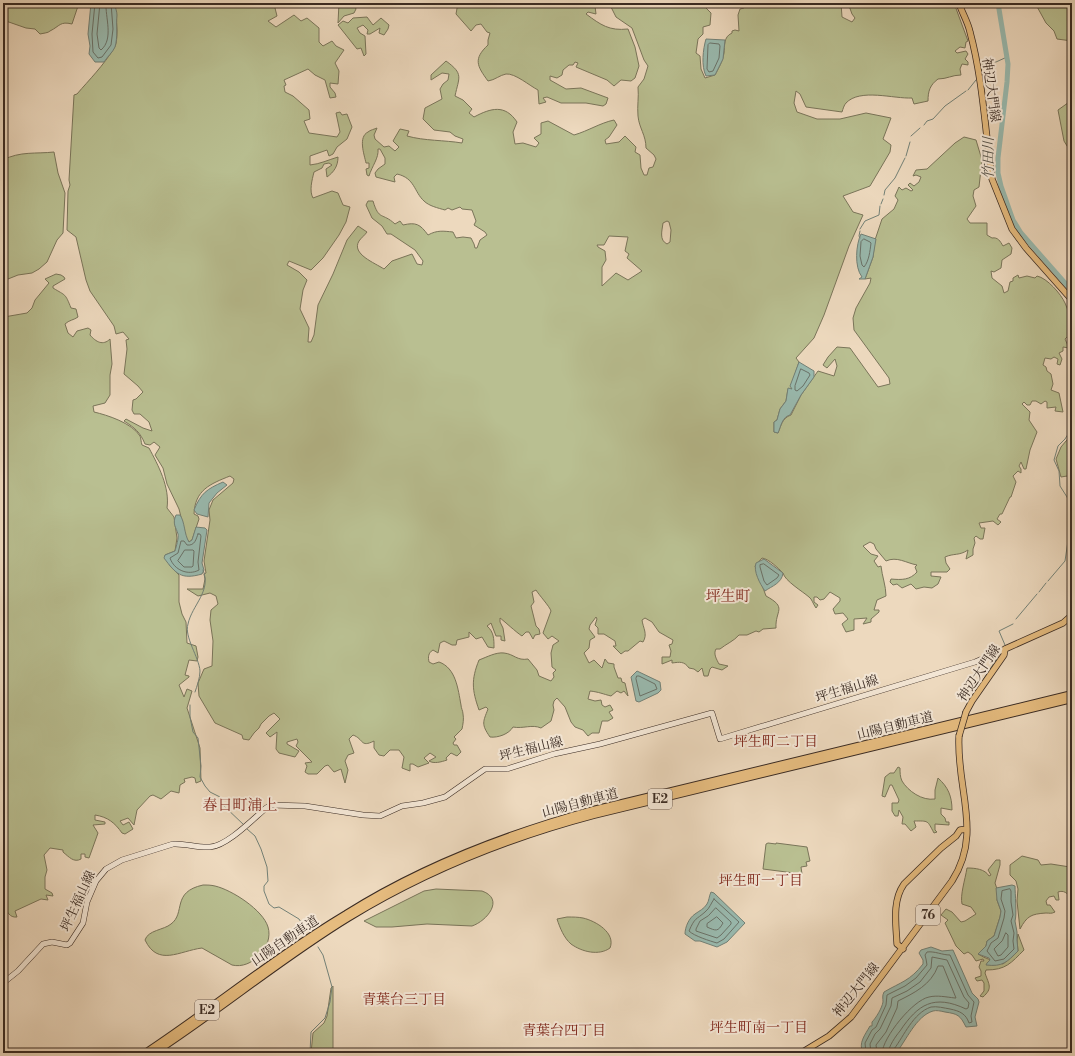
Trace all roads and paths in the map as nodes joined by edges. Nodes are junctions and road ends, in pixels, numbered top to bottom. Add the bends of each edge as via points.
1 (959, 3) edge
2 (1072, 300) edge
3 (1072, 615) edge
4 (1005, 649) junction
5 (1072, 694) edge
6 (1072, 699) edge
7 (967, 829) junction
8 (903, 948) junction
9 (272, 967) junction
10 (3, 982) edge
11 (145, 1053) edge
12 (154, 1053) edge
13 (801, 1053) edge

1 - 2 main road, 神辺大門線 via 974,47 992,179 996,192 1012,229
3 - 4 main road, 神辺大門線 via 1063,623
4 - 7 main road, 神辺大門線 / 76, bridge via 1004,655 966,712 959,736 959,761
4 - 10 main road, 坪生福山線 via 975,662 720,739 712,713 554,754 507,769 485,769 445,797 423,804 402,806 380,816 276,804 266,808 218,846 173,844 111,865 96,881 87,902 83,923 70,943 43,944 18,971
5 - 9 highway, 山陽自動車道 / E2 via 566,817 516,833 446,861 384,892 346,914
6 - 9 highway, 山陽自動車道 / E2 via 606,812 518,838 454,863 386,896
7 - 8 main road, 神辺大門線 / 76 via 965,852 957,874
7 - 8 main road via 960,830 899,891 896,904 897,944
8 - 13 main road, 神辺大門線 / 76 via 845,1024
9 - 11 highway, 山陽自動車道 / E2
9 - 12 highway, 山陽自動車道 / E2

